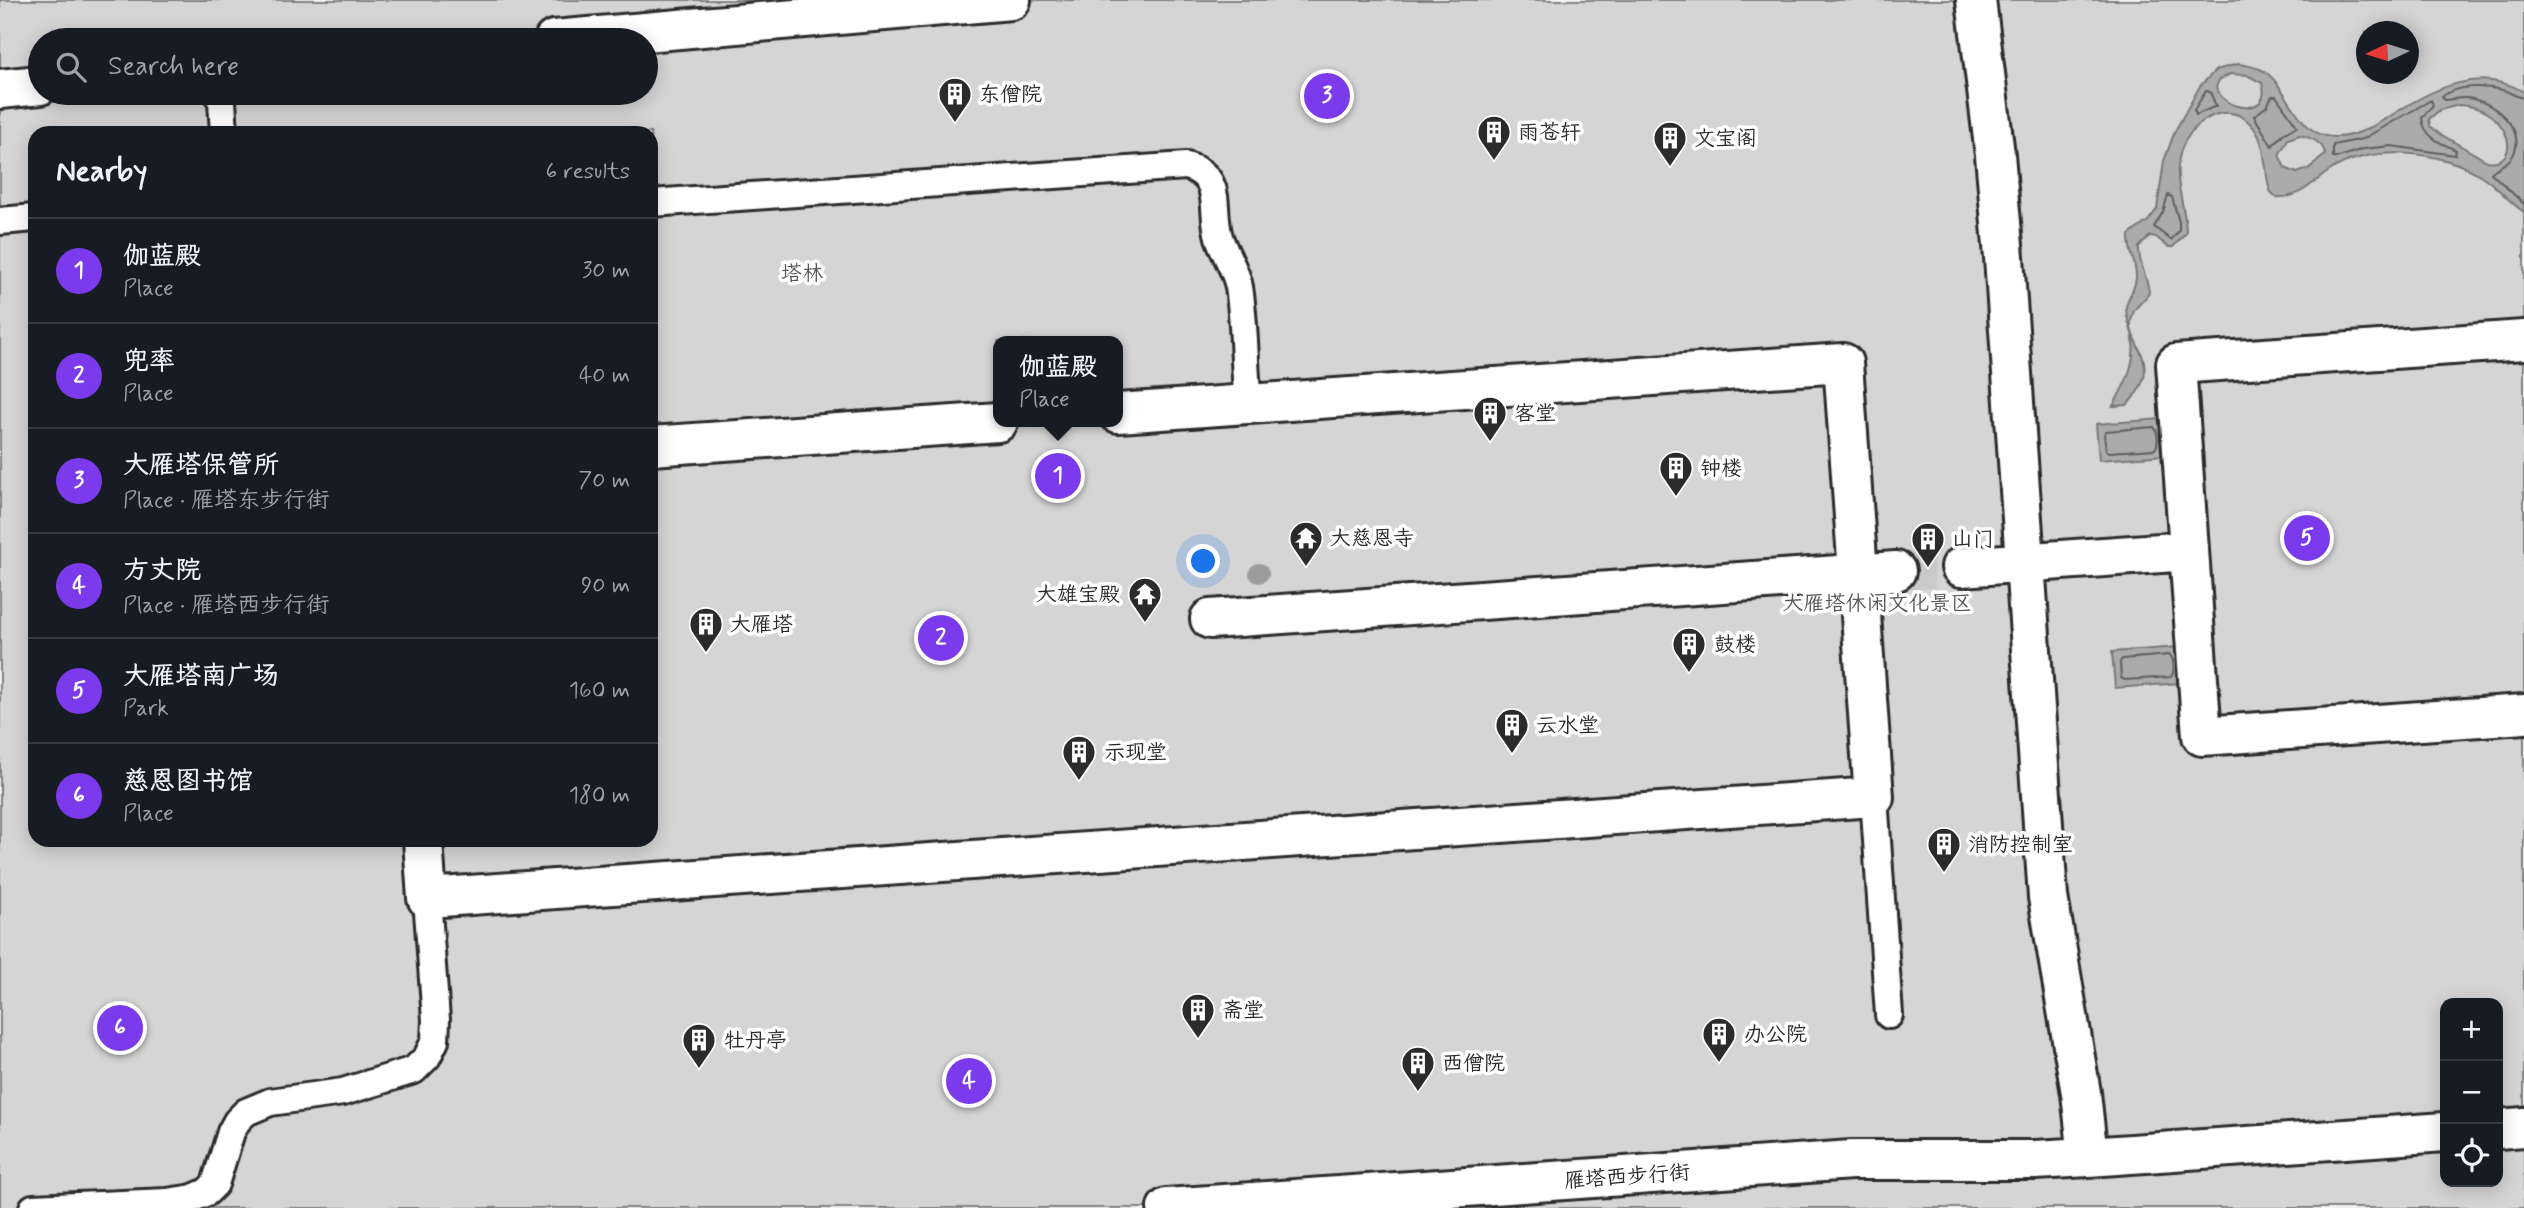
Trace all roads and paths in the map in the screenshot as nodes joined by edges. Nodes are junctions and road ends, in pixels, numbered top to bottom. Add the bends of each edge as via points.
1 (1011, 0) edge
2 (1976, 0) edge
3 (658, 31) edge
4 (28, 86) edge
5 (0, 89) edge
6 (222, 105) edge
7 (224, 126) edge
8 (658, 202) edge
9 (28, 219) edge
10 (0, 221) edge
11 (2524, 340) edge
12 (1248, 404) junction
13 (1123, 413) edge
14 (993, 422) edge
15 (658, 446) edge
16 (2189, 551) junction
17 (2025, 562) junction
18 (1961, 567) tunnel mouth
19 (1896, 571) tunnel mouth
20 (1858, 574) junction
21 (1210, 619) dead end
22 (2524, 714) edge
23 (1874, 797) junction
24 (423, 847) edge
25 (427, 898) junction
26 (1889, 1015) dead end
27 (2524, 1127) edge
28 (2503, 1129) edge
29 (2440, 1132) edge
30 (2088, 1157) junction
31 (1263, 1205) edge
32 (33, 1208) edge
33 (1167, 1208) edge

1 - 3 street
2 - 17 street via 1996,168
4 - 5 street
6 - 7 lane
8 - 12 lane via 1193,168 1211,184 1218,234 1238,284
9 - 10 lane
11 - 16 street via 2176,364
12 - 13 street
12 - 20 street via 1843,363
14 - 15 street
16 - 17 street
16 - 22 street via 2202,736
17 - 18 street
17 - 30 street via 2048,897
19 - 20 street
20 - 21 street
20 - 23 street
23 - 25 street
23 - 26 lane
24 - 25 street
25 - 32 lane via 435,1041 415,1070 343,1092 270,1102 246,1112 231,1132 215,1184 193,1198
27 - 28 street
29 - 30 street, 雁塔西步行街
30 - 31 street, 雁塔西步行街 via 1852,1160
31 - 33 street, 雁塔西步行街

